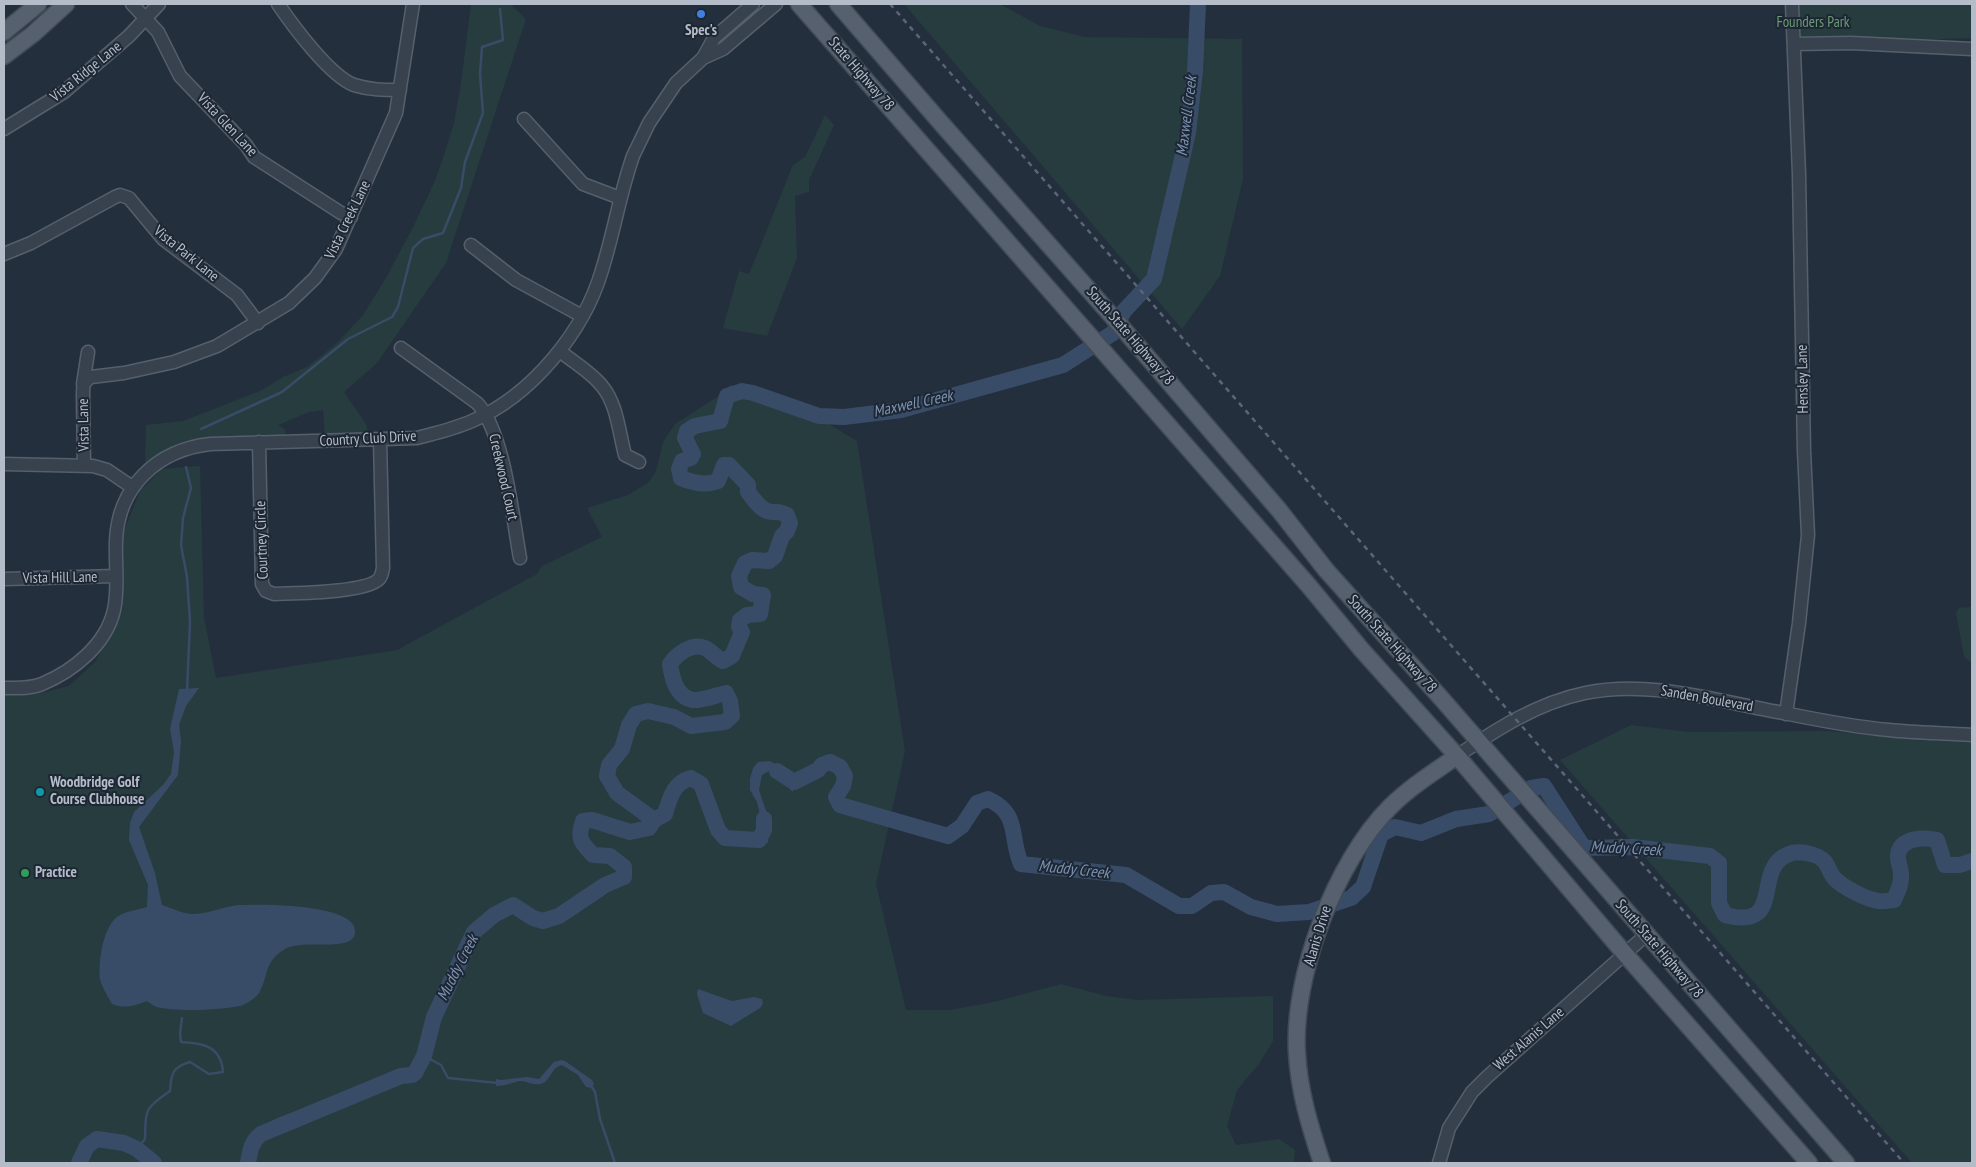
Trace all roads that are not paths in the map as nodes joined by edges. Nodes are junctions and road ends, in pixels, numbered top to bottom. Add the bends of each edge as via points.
1 (38, 4) edge
2 (66, 4) edge
3 (132, 4) edge
4 (159, 4) edge
5 (278, 4) edge
6 (413, 4) edge
7 (752, 4) edge
8 (776, 4) edge
9 (800, 4) edge
10 (838, 4) edge
11 (1792, 4) edge
12 (147, 18) junction
13 (730, 24) junction
14 (4, 32) edge
15 (740, 35) junction
16 (1794, 44) junction
17 (1972, 49) edge
18 (4, 56) edge
19 (703, 58) junction
20 (400, 90) junction
21 (524, 119) dead end
22 (941, 123) joint
23 (4, 129) edge
24 (922, 144) joint
25 (620, 198) junction
26 (351, 216) junction
27 (471, 245) dead end
28 (4, 254) edge
29 (582, 316) junction
30 (258, 323) junction
31 (401, 348) dead end
32 (560, 351) junction
33 (88, 352) dead end
34 (87, 380) junction
35 (485, 415) junction
36 (380, 440) junction
37 (259, 442) junction
38 (639, 462) dead end
39 (4, 464) edge
40 (84, 466) junction
41 (132, 487) junction
42 (520, 558) dead end
43 (116, 576) junction
44 (4, 579) edge
45 (4, 688) edge
46 (1786, 714) junction
47 (1972, 735) edge
48 (1478, 742) junction
49 (1457, 756) junction
50 (1647, 934) junction
51 (1625, 954) junction
52 (1322, 1163) edge
53 (1439, 1163) edge
54 (1809, 1163) edge
55 (1846, 1163) edge

1 - 14 main road
2 - 18 main road
3 - 12 street, Vista Glen Lane
4 - 12 street, Vista Ridge Lane
5 - 20 street via 323,61 352,84 372,90
6 - 20 street, Vista Creek Lane
7 - 13 street, Country Club Drive
8 - 15 street, Country Club Drive
9 - 24 main road, State Highway 78
10 - 22 main road, State Highway 78
11 - 16 street, Hensley Lane
12 - 23 street, Vista Ridge Lane via 64,92
12 - 26 street, Vista Glen Lane via 158,32 180,76 254,156 341,213
13 - 15 street
13 - 19 street, Country Club Drive via 714,38
15 - 19 street, Country Club Drive via 723,49
16 - 17 street via 1851,43
16 - 46 street, Hensley Lane via 1808,535
19 - 25 street, Country Club Drive via 676,83 649,123 632,156
20 - 26 street, Vista Creek Lane via 396,113
21 - 25 street via 583,184
22 - 48 main road, South State Highway 78 via 1078,276 1279,510 1326,570
24 - 49 main road, South State Highway 78
25 - 29 street, Country Club Drive via 602,271
26 - 30 street, Vista Creek Lane via 336,249 315,278 289,303
27 - 29 street via 516,280
28 - 30 street, Vista Park Lane via 115,197 124,196 163,239 237,295
29 - 32 street, Country Club Drive
30 - 34 street, Vista Creek Lane via 217,346 189,357
31 - 35 street, Creekwood Court via 477,404
32 - 35 street, Country Club Drive via 523,389
32 - 38 street via 601,384 614,409 625,455
33 - 34 street, Vista Lane
34 - 40 street, Vista Lane
35 - 36 street, Country Club Drive via 417,438
35 - 42 street, Creekwood Court via 493,431 506,478
36 - 37 street, Country Club Drive
36 - 37 street, Courtney Circle via 381,576 373,583 330,592 274,594 266,591 262,584
37 - 41 street, Country Club Drive via 188,448 169,456
39 - 40 street
40 - 41 street via 107,470
41 - 43 street, Country Club Drive via 118,522
43 - 44 street, Vista Hill Lane
43 - 45 street, Country Club Drive via 114,610 94,648 80,661 41,684
46 - 47 street, Sanden Boulevard via 1888,730
46 - 48 street, Sanden Boulevard via 1668,692 1612,689 1552,702 1525,713
48 - 49 street, Sanden Boulevard
48 - 50 main road, South State Highway 78
49 - 51 main road, South State Highway 78
49 - 52 main road, Alanis Drive via 1412,787 1368,834 1330,897 1319,927 1303,987 1296,1052 1309,1122
50 - 51 street, West Alanis Lane
50 - 55 main road, South State Highway 78
51 - 53 street, West Alanis Lane via 1472,1092 1449,1128
51 - 54 main road, South State Highway 78

